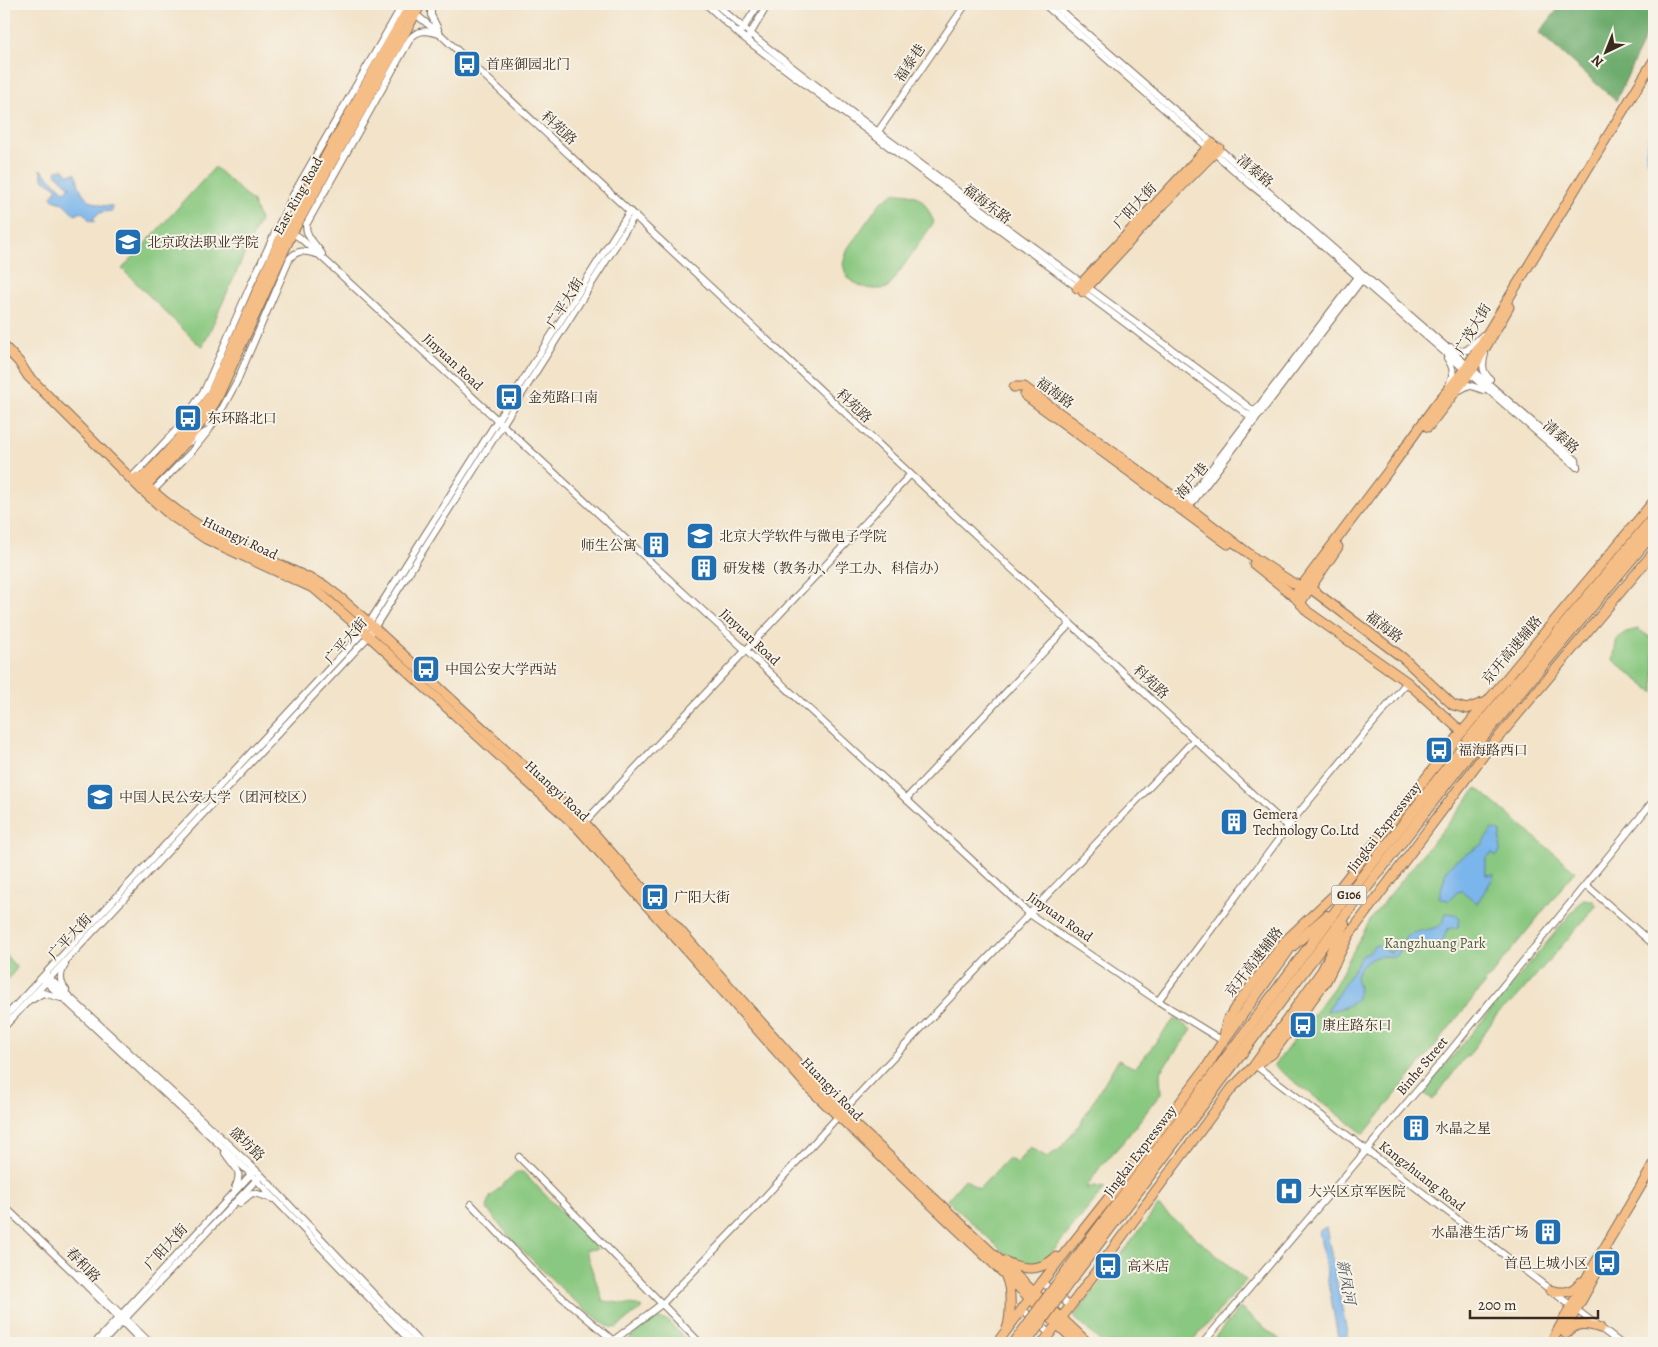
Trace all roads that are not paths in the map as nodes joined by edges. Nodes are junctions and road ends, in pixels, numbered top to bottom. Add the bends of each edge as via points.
1 (428, 4) edge
2 (706, 4) edge
3 (716, 4) edge
4 (758, 4) edge
5 (768, 4) edge
6 (966, 4) edge
7 (1044, 4) edge
8 (1053, 4) edge
9 (408, 7) edge
10 (741, 30) junction
11 (442, 35) junction
12 (749, 36) junction
13 (401, 55) junction
14 (1654, 60) edge
15 (384, 70) junction
16 (1654, 70) edge
17 (376, 82) junction
18 (356, 86) junction
19 (373, 106) junction
20 (350, 111) junction
21 (337, 133) junction
22 (877, 134) junction
23 (320, 148) junction
24 (1213, 148) junction
25 (308, 205) junction
26 (633, 213) junction
27 (306, 226) junction
28 (285, 229) junction
29 (319, 255) junction
30 (327, 262) junction
31 (1361, 276) junction
32 (263, 278) junction
33 (1082, 287) junction
34 (243, 302) junction
35 (271, 303) junction
36 (1491, 324) junction
37 (251, 325) junction
38 (243, 342) junction
39 (1488, 344) junction
40 (1445, 345) junction
41 (4, 346) edge
42 (1436, 346) junction
43 (215, 366) junction
44 (242, 368) junction
45 (1468, 369) junction
46 (215, 387) junction
47 (1491, 394) junction
48 (1503, 396) junction
49 (1446, 398) junction
50 (1255, 416) junction
51 (500, 423) junction
52 (209, 430) junction
53 (184, 445) junction
54 (910, 475) junction
55 (141, 485) junction
56 (1654, 501) edge
57 (1185, 507) junction
58 (1654, 517) edge
59 (1654, 532) edge
60 (1654, 552) edge
61 (1305, 587) junction
62 (1297, 599) junction
63 (1070, 624) junction
64 (369, 629) junction
65 (746, 650) junction
66 (1407, 682) junction
67 (1487, 702) junction
68 (1462, 732) junction
69 (1194, 740) junction
70 (906, 799) junction
71 (1654, 800) edge
72 (581, 825) junction
73 (1288, 827) junction
74 (1586, 885) junction
75 (1348, 904) junction
76 (1030, 914) junction
77 (1654, 945) edge
78 (70, 956) junction
79 (45, 978) junction
80 (67, 1001) junction
81 (1158, 1001) junction
82 (24, 1005) junction
83 (82, 1008) junction
84 (4, 1018) edge
85 (4, 1028) edge
86 (1223, 1041) junction
87 (1256, 1064) junction
88 (840, 1114) junction
89 (222, 1146) junction
90 (1368, 1150) junction
91 (519, 1157) dead end
92 (1654, 1164) edge
93 (1654, 1173) edge
94 (256, 1174) junction
95 (230, 1196) junction
96 (277, 1201) junction
97 (470, 1204) dead end
98 (4, 1206) edge
99 (228, 1209) junction
100 (1070, 1246) junction
101 (998, 1259) junction
102 (1005, 1275) junction
103 (1588, 1275) junction
104 (1042, 1282) junction
105 (1550, 1290) junction
106 (1032, 1296) junction
107 (663, 1303) junction
108 (1070, 1306) junction
109 (1574, 1308) junction
110 (1022, 1309) junction
111 (121, 1318) junction
112 (1059, 1321) junction
113 (1600, 1328) junction
114 (1005, 1333) junction
115 (1050, 1334) junction
116 (1559, 1341) edge
117 (95, 1343) edge
118 (102, 1343) edge
119 (142, 1343) edge
120 (150, 1343) edge
121 (412, 1343) edge
122 (420, 1343) edge
123 (613, 1343) edge
124 (700, 1343) edge
125 (997, 1343) edge
126 (1018, 1343) edge
127 (1043, 1343) edge
128 (1077, 1343) edge
129 (1088, 1343) edge
130 (1202, 1343) edge
131 (1551, 1343) edge
132 (1620, 1343) edge

1 - 9 main road
1 - 11 street
2 - 10 street, 福海东路
3 - 10 street, 福海东路
4 - 10 street
5 - 12 street
6 - 22 street, 福泰巷
7 - 24 street, 清泰路
8 - 24 street, 清泰路
9 - 11 street, 科苑路
9 - 15 main road, East Ring Road
9 - 18 street
9 - 20 main road, East Ring Road
10 - 12 street, 福海东路
11 - 13 street via 428,31 414,33
11 - 26 street, 科苑路
12 - 22 street, 福海东路
13 - 15 street
13 - 19 street
14 - 36 main road, 广茂大街
15 - 17 main road, East Ring Road
16 - 39 main road, 广茂大街
17 - 19 street
17 - 25 main road, East Ring Road
18 - 20 street
18 - 23 street
19 - 27 street
20 - 21 main road, East Ring Road
21 - 23 street
21 - 28 main road, East Ring Road
22 - 33 street, 福海东路
23 - 28 street via 293,195
24 - 31 street, 清泰路
24 - 33 main road, 广阳大街
25 - 27 street
25 - 28 main road, East Ring Road
26 - 51 street, 广平大街
26 - 54 street, 科苑路
27 - 30 street via 310,240
28 - 29 street, Jinyuan Road
28 - 32 main road, East Ring Road
28 - 34 street
28 - 37 main road, East Ring Road
29 - 30 street, Jinyuan Road
29 - 35 street via 307,251 295,253 290,258
30 - 51 street, Jinyuan Road
31 - 40 street, 清泰路
31 - 42 street, 清泰路
31 - 50 street, 海户巷
32 - 34 street
32 - 46 main road, East Ring Road
33 - 50 street, 福海东路
34 - 43 street
35 - 37 street
35 - 44 street
36 - 40 street via 1467,350 1460,351
36 - 45 main road, 广茂大街
37 - 38 main road, East Ring Road
38 - 44 street
38 - 53 main road, East Ring Road via 217,399
39 - 45 main road, 广茂大街
39 - 48 street via 1483,371
40 - 45 street, 清泰路
41 - 55 main road, Huangyi Road
42 - 45 street, 清泰路
42 - 49 street via 1453,370
43 - 46 street
43 - 55 street via 194,407 163,445
44 - 52 street
45 - 47 street, 清泰路
45 - 48 street, 清泰路
45 - 49 main road, 广茂大街
46 - 55 main road, East Ring Road via 195,419
47 - 48 street, 清泰路 via 1577,468 1576,460
47 - 49 street via 1469,385
49 - 61 main road, 广茂大街
50 - 57 street, 海户巷
51 - 64 street, 广平大街
51 - 65 street, Jinyuan Road
52 - 53 street
52 - 55 street via 192,451
53 - 55 main road, East Ring Road
54 - 63 street, 科苑路
54 - 65 street
55 - 64 main road, Huangyi Road via 211,533 324,585 337,594
56 - 67 main road, 京开高速辅路
57 - 57 main road, 福海路 via 1024,387 1014,387
57 - 61 main road, 福海路 via 1256,559
57 - 62 main road, 福海路
58 - 75 highway, Jingkai Expressway / G106 via 1470,738
59 - 75 highway, Jingkai Expressway / G106
60 - 87 main road via 1486,752 1349,935 1318,992 1272,1054
61 - 62 main road, 广茂大街
61 - 67 main road, 福海路 via 1412,665 1453,705 1467,709
62 - 66 main road, 福海路 via 1308,612
63 - 69 street, 科苑路
63 - 70 street
64 - 72 main road, Huangyi Road
64 - 78 street, 广平大街
64 - 79 street, 广平大街
65 - 70 street, Jinyuan Road
65 - 72 street
66 - 68 main road, 福海路
66 - 73 street
67 - 68 main road, 京开高速辅路
68 - 86 main road, 京开高速辅路 via 1334,895 1285,941 1236,1006 1227,1021
69 - 73 street, 科苑路
69 - 76 street
70 - 76 street, Jinyuan Road
71 - 74 street, Binhe Street
72 - 88 main road, Huangyi Road
73 - 81 street
74 - 77 street
74 - 90 street, Binhe Street
75 - 86 highway via 1290,948
75 - 87 highway via 1323,970
75 - 126 highway, Jingkai Expressway / G106, bridge
76 - 81 street, Jinyuan Road
76 - 88 street
78 - 79 street, 广平大街
78 - 83 street via 61,982
79 - 80 street, 盛坊路
79 - 82 street, 广平大街
79 - 83 street, 盛坊路
79 - 84 street, 广平大街
80 - 82 street via 43,993
80 - 89 street, 盛坊路
81 - 86 street, Jinyuan Road
82 - 85 street, 广平大街
83 - 94 street, 盛坊路
86 - 100 main road, 京开高速辅路 via 1208,1066
87 - 90 street, Kangzhuang Road
87 - 108 main road via 1232,1088
88 - 101 main road, Huangyi Road
88 - 102 main road, Huangyi Road
88 - 107 street
89 - 94 street, 盛坊路
89 - 95 street via 239,1174
90 - 105 street, Kangzhuang Road
90 - 130 street, Binhe Street
91 - 107 street
92 - 103 main road
93 - 109 main road
94 - 95 street, 广阳大街
94 - 96 street, 盛坊路
94 - 99 street, 广阳大街
94 - 122 street, 盛坊路
95 - 111 street, 广阳大街
96 - 99 street via 252,1193 235,1208
96 - 121 street, 盛坊路
97 - 123 street via 545,1283
98 - 111 street, 春和路 via 72,1271 84,1278
99 - 111 street, 广阳大街
100 - 101 main road via 1049,1264 1036,1268 1020,1268
100 - 104 main road, 京开高速辅路
101 - 106 main road, Huangyi Road
102 - 106 main road, Huangyi Road
102 - 114 main road via 1010,1293
103 - 105 main road via 1568,1293
103 - 109 main road
104 - 106 main road, 京开高速辅路
104 - 108 street
105 - 109 street, Kangzhuang Road
106 - 110 main road, 京开高速辅路
106 - 112 main road
107 - 123 street
107 - 124 street
108 - 112 main road
109 - 113 street, Kangzhuang Road
109 - 116 main road
109 - 131 main road
110 - 114 main road, 京开高速辅路
110 - 115 street
111 - 117 street, 广阳大街
111 - 118 street, 广阳大街
111 - 119 street
111 - 120 street
112 - 115 main road
112 - 128 main road
112 - 129 main road
113 - 116 main road via 1576,1325
113 - 132 street, Kangzhuang Road
114 - 125 main road, 京开高速辅路
115 - 127 main road

